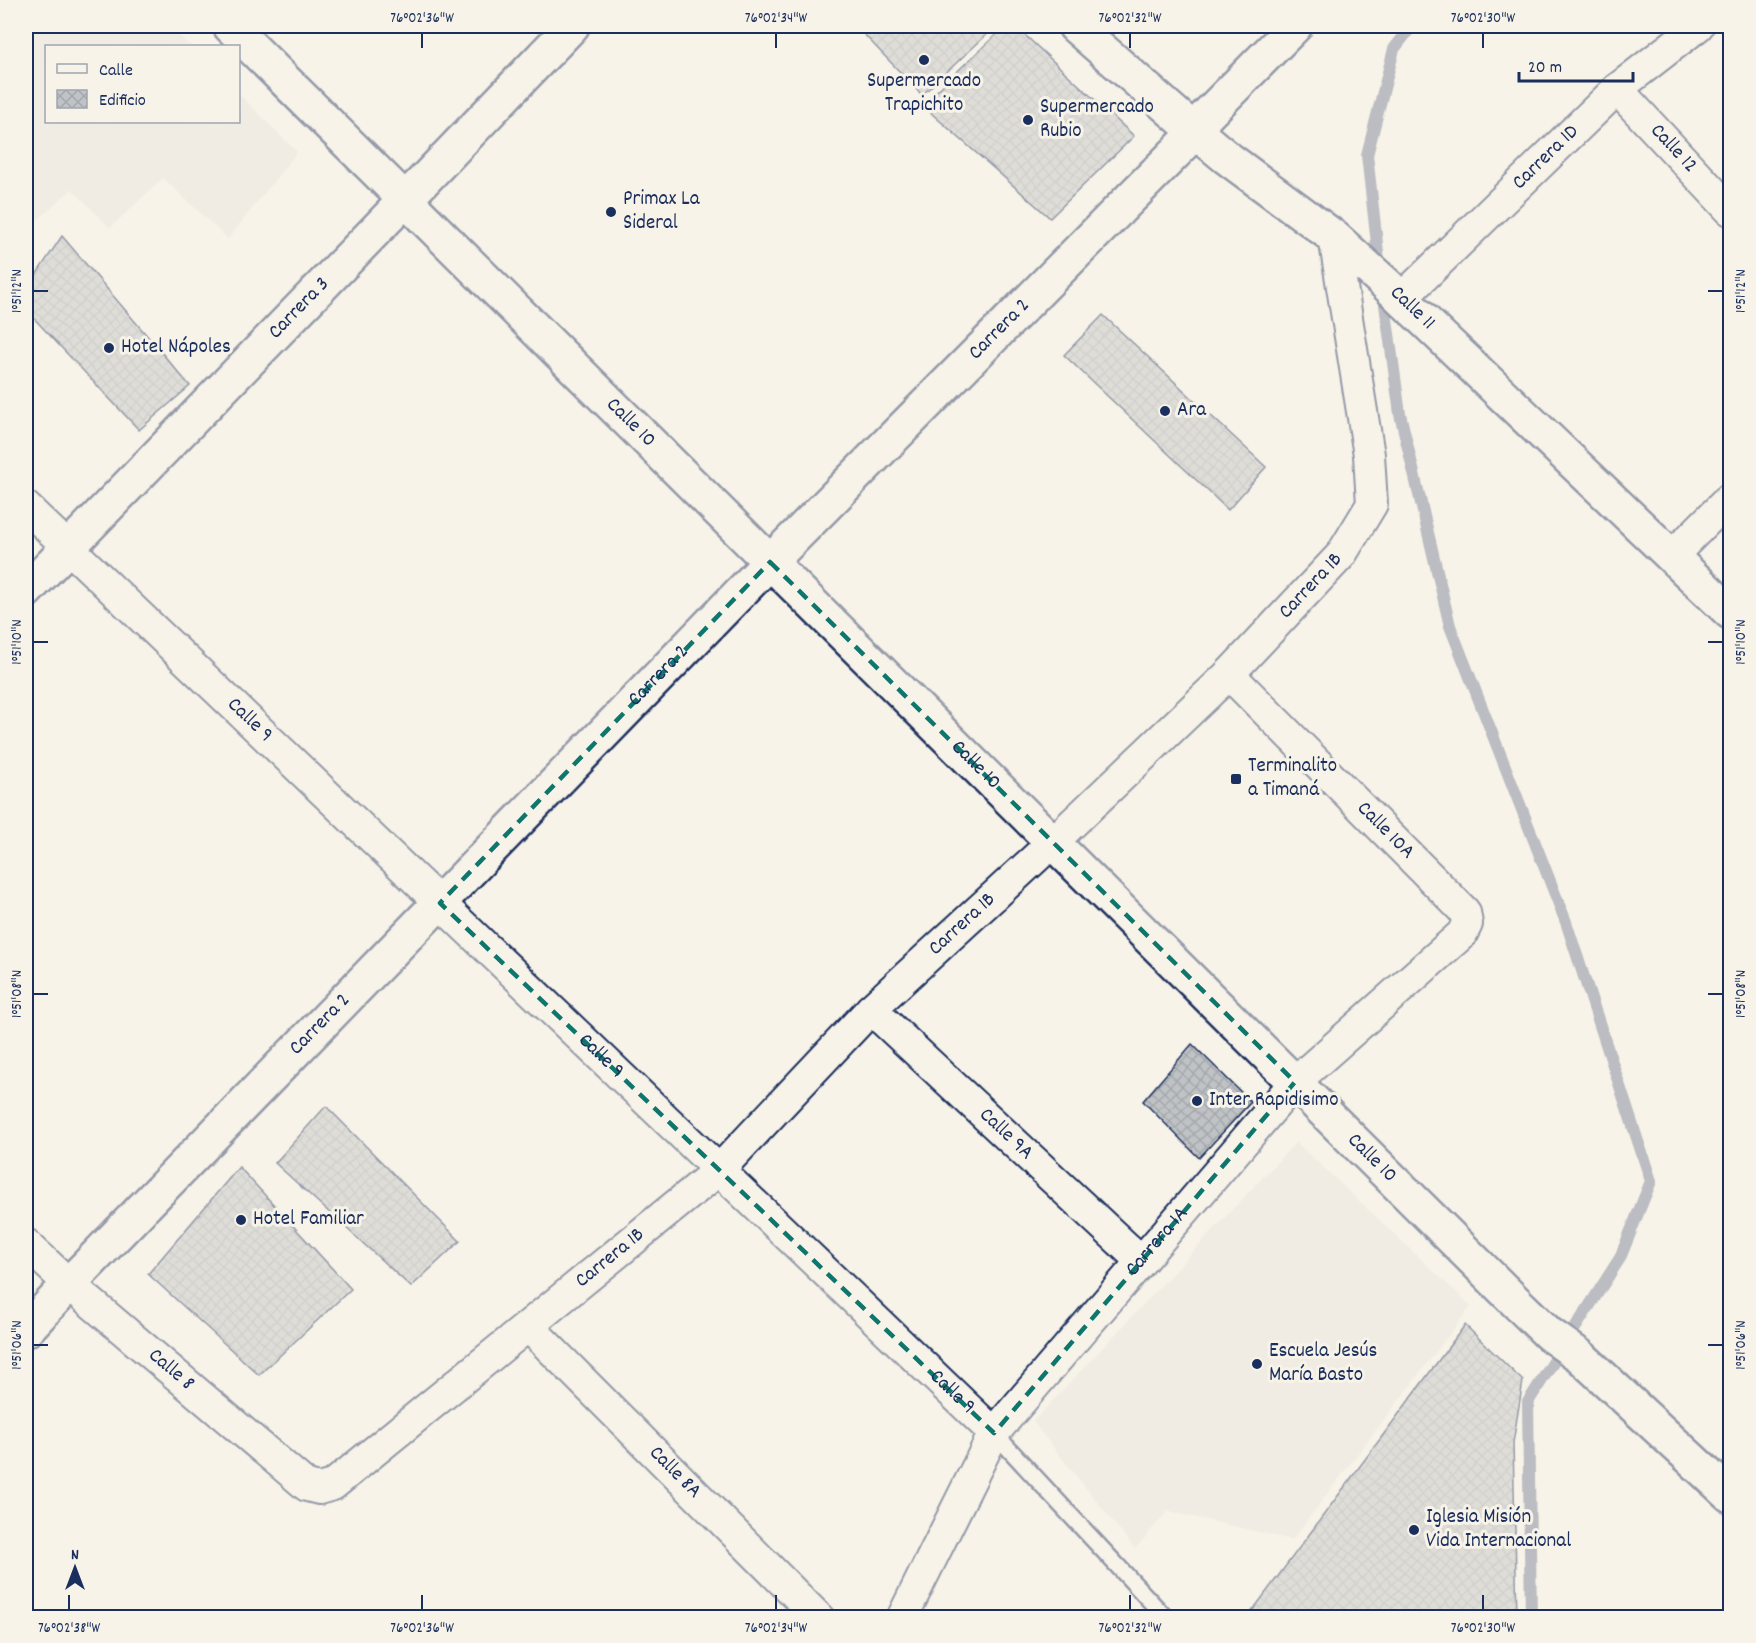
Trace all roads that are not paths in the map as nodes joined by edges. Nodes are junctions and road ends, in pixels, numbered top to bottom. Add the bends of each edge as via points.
1 (230, 26) edge
2 (572, 26) edge
3 (1075, 26) edge
4 (1295, 26) edge
5 (1698, 26) edge
6 (1617, 89) junction
7 (1196, 132) junction
8 (405, 200) junction
9 (1731, 210) edge
10 (1341, 244) junction
11 (1394, 291) junction
12 (1731, 498) edge
13 (26, 507) edge
14 (68, 547) junction
15 (1672, 556) junction
16 (770, 562) junction
17 (26, 591) edge
18 (1731, 612) edge
19 (1229, 674) junction
20 (1053, 842) junction
21 (440, 903) junction
22 (1465, 912) joint
23 (871, 1009) junction
24 (1295, 1082) junction
25 (719, 1170) junction
26 (26, 1244) edge
27 (1141, 1261) junction
28 (69, 1284) junction
29 (529, 1327) junction
30 (26, 1330) edge
31 (994, 1433) junction
32 (320, 1489) joint
33 (1731, 1495) edge
34 (819, 1617) edge
35 (902, 1617) edge
36 (1166, 1617) edge

1 - 8 main road, Calle 10
2 - 8 main road, Carrera 3
3 - 7 main road, Calle 11
4 - 7 main road, Carrera 2 via 1206,116
5 - 6 street, Carrera 1D
6 - 9 street, Calle 12
6 - 11 street, Carrera 1D
7 - 10 main road, Calle 11
7 - 16 main road, Carrera 2
8 - 14 main road, Carrera 3
8 - 16 main road, Calle 10
10 - 11 main road, Calle 11
10 - 19 street, Carrera 1B via 1372,504 1341,555
11 - 15 main road, Calle 11
12 - 15 street
13 - 14 street, Calle 9
14 - 17 main road, Carrera 3
14 - 21 street, Calle 9
15 - 18 main road, Calle 11
16 - 20 main road, Calle 10
16 - 21 main road, Carrera 2
19 - 20 street, Carrera 1B
19 - 22 street, Calle 10A
20 - 23 street, Carrera 1B
20 - 24 main road, Calle 10
21 - 25 street, Calle 9
21 - 28 main road, Carrera 2
22 - 24 street, Carrera 1A via 1467,924 1462,934
23 - 25 street, Carrera 1B
23 - 27 street, Calle 9A
24 - 27 street, Carrera 1A
24 - 33 main road, Calle 10 via 1549,1334 1580,1356
25 - 29 street, Carrera 1B
25 - 31 street, Calle 9
26 - 28 street, Calle 8
27 - 31 street, Carrera 1A
28 - 30 main road, Carrera 2
28 - 32 street, Calle 8 via 307,1486
29 - 32 street, Carrera 1B via 333,1485
29 - 34 street, Calle 8A
31 - 35 street, Carrera 1A
31 - 36 lane, Calle 9

